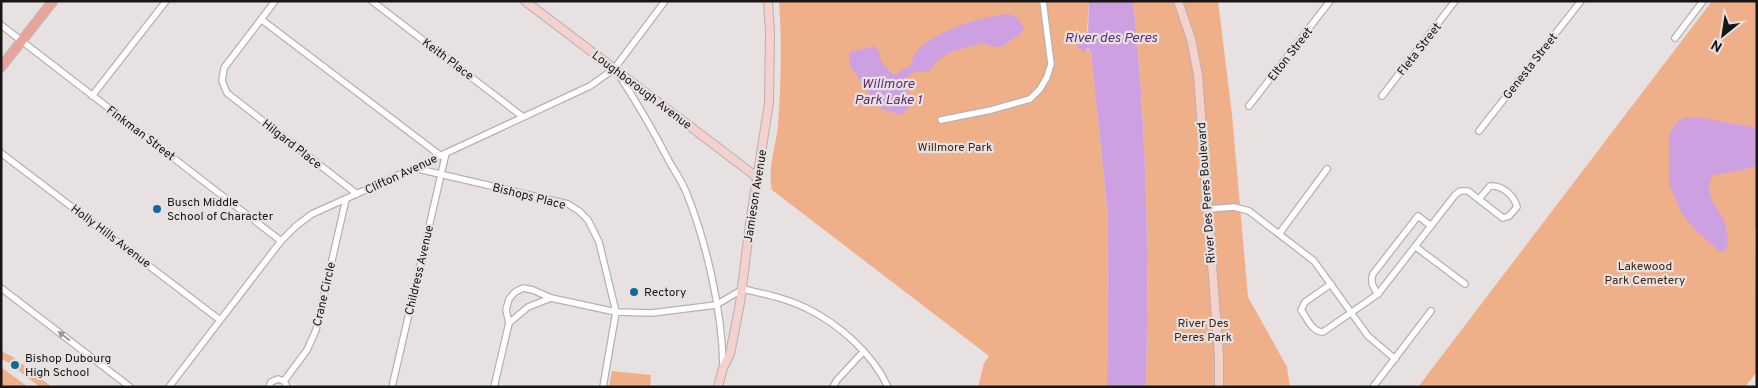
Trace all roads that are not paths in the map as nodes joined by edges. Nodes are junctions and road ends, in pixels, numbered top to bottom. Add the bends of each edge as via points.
1 (53, 1) edge
2 (166, 1) edge
3 (276, 1) edge
4 (372, 1) edge
5 (525, 1) edge
6 (665, 1) edge
7 (768, 1) edge
8 (1043, 1) edge
9 (1178, 1) edge
10 (1330, 1) edge
11 (1455, 1) edge
12 (1581, 1) edge
13 (1703, 1) edge
14 (262, 20) junction
15 (1, 25) edge
16 (1675, 38) dead end
17 (22, 41) junction
18 (1, 67) edge
19 (614, 68) junction
20 (92, 96) junction
21 (1382, 96) dead end
22 (1249, 106) dead end
23 (523, 117) junction
24 (941, 120) dead end
25 (1479, 131) dead end
26 (1, 152) edge
27 (444, 154) junction
28 (414, 168) junction
29 (1327, 170) dead end
30 (441, 175) junction
31 (758, 178) junction
32 (358, 194) junction
33 (346, 199) junction
34 (1479, 199) junction
35 (1208, 209) junction
36 (1431, 226) junction
37 (1279, 234) junction
38 (281, 240) junction
39 (1416, 246) junction
40 (1331, 284) junction
41 (1465, 284) dead end
42 (1, 288) edge
43 (743, 289) junction
44 (1378, 294) junction
45 (551, 298) junction
46 (716, 305) junction
47 (1430, 311) dead end
48 (616, 312) junction
49 (1351, 314) junction
50 (220, 320) junction
51 (508, 322) junction
52 (863, 352) junction
53 (1395, 359) junction
54 (723, 368) junction
55 (286, 384) edge
56 (130, 387) edge
57 (170, 387) edge
58 (269, 387) edge
59 (392, 387) edge
60 (494, 387) edge
61 (603, 387) edge
62 (718, 387) edge
63 (833, 387) edge
64 (888, 387) edge
65 (1219, 387) edge
66 (1373, 387) edge

1 - 17 main road
2 - 20 street
3 - 14 street
4 - 23 street, Keith Place
5 - 19 main road, Loughborough Avenue
6 - 19 street, Clifton Avenue
7 - 31 main road, Jamieson Avenue via 769,103
8 - 24 street via 1051,64 1040,89 1030,99
9 - 35 main road, River Des Peres Boulevard via 1196,63
10 - 22 street, Elton Street
11 - 21 street, Fleta Street
12 - 25 street, Genesta Street
13 - 16 street
14 - 27 street
14 - 32 street, Hilgard Place via 224,68 222,81 227,94
15 - 17 street, Finkman Street
17 - 18 main road
17 - 20 street, Finkman Street
19 - 23 street, Clifton Avenue via 590,86
19 - 31 main road, Loughborough Avenue
19 - 46 street via 650,123 687,193 706,255
20 - 38 street, Finkman Street
23 - 27 street, Clifton Avenue
26 - 50 street, Holly Hills Avenue
27 - 28 street, Clifton Avenue
27 - 30 street, Childress Avenue
28 - 30 street, Bishops Place
28 - 32 street, Clifton Avenue
29 - 37 street
30 - 48 street, Bishops Place via 568,204 579,211 600,242
30 - 59 street, Childress Avenue
31 - 43 main road, Jamieson Avenue
32 - 33 street, Clifton Avenue
33 - 38 street, Clifton Avenue via 312,214
33 - 55 street, Crane Circle via 316,330
34 - 34 street via 1503,218 1510,216 1517,206 1515,199 1497,185 1490,186
34 - 36 street via 1468,191 1460,191
35 - 37 street via 1234,207 1249,211
35 - 65 main road, River Des Peres Boulevard
36 - 39 street
36 - 44 street via 1418,216 1373,274 1371,280
37 - 40 street via 1314,261
38 - 50 street, Clifton Avenue
39 - 41 street
39 - 44 street
40 - 49 street
40 - 49 street via 1302,305 1301,310 1315,330 1323,332
56 -> 42 street
43 - 46 street
43 - 52 street via 806,308 836,326
43 - 54 main road, Jamieson Avenue via 730,354
44 - 49 street
45 - 48 street
45 - 51 street via 528,307
45 - 51 street via 523,288 515,292 506,310
46 - 48 street via 652,313
46 - 54 street
47 - 53 street
48 - 61 street, Bishops Place
49 - 53 street via 1368,336
50 - 57 street, Clifton Avenue
51 - 60 street
52 - 63 street
52 - 64 street
53 - 66 street
54 - 62 main road, Jamieson Avenue
55 - 58 street, Crane Circle via 275,380

